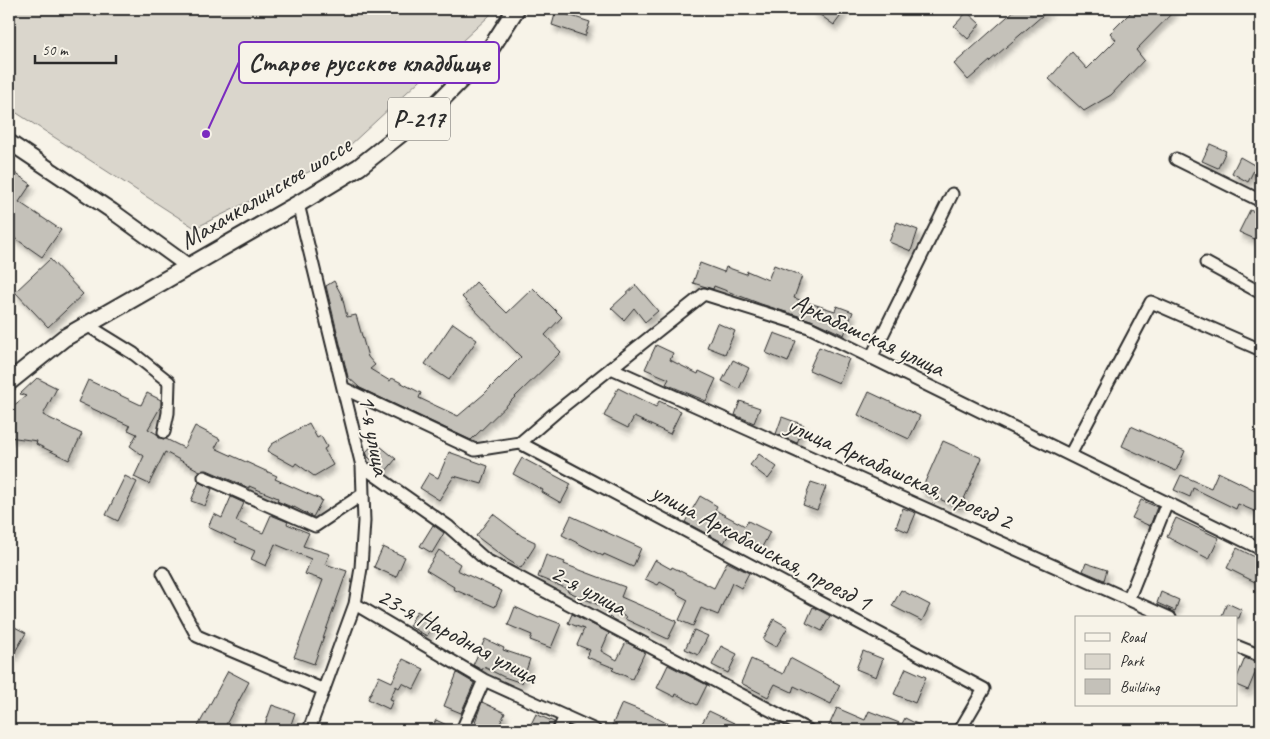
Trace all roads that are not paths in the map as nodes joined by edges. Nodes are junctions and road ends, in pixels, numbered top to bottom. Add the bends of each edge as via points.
1 (516, 9) edge
2 (9, 142) edge
3 (1176, 159) dead end
4 (952, 194) dead end
5 (1261, 201) edge
6 (298, 204) junction
7 (1206, 263) dead end
8 (188, 266) junction
9 (1261, 293) edge
10 (87, 325) junction
11 (1261, 350) edge
12 (871, 358) junction
13 (611, 368) junction
14 (9, 382) edge
15 (343, 388) junction
16 (164, 432) dead end
17 (520, 443) junction
18 (1070, 455) junction
19 (362, 466) junction
20 (204, 477) dead end
21 (363, 494) junction
22 (1167, 502) junction
23 (1261, 549) edge
24 (163, 573) dead end
25 (1128, 600) junction
26 (355, 604) junction
27 (1165, 616) edge
28 (1238, 647) edge
29 (1261, 656) edge
30 (484, 680) junction
31 (324, 690) junction
32 (565, 716) junction
33 (309, 730) edge
34 (462, 730) edge
35 (559, 730) edge
36 (595, 730) edge
37 (808, 730) edge
38 (960, 730) edge

1 - 6 highway, Махачкалинское шоссе / Р-217 via 489,51 433,108 359,167
2 - 8 main road
3 - 5 street
4 - 12 street
6 - 8 highway, Махачкалинское шоссе / Р-217
6 - 15 street, 1-я улица
7 - 9 street
8 - 10 highway, Махачкалинское шоссе / Р-217
10 - 14 highway, Махачкалинское шоссе / Р-217 via 64,338
10 - 16 street via 134,354 169,382
11 - 18 street via 1151,302
12 - 13 street, Аркабашская улица via 808,327 704,294
12 - 18 street, Аркабашская улица
13 - 17 street, Аркабашская улица
13 - 25 street, улица Аркабашская, проезд 2
15 - 17 street via 475,450
15 - 19 street, 1-я улица
17 - 38 street, улица Аркабашская, проезд 1 via 984,689
18 - 22 street, Аркабашская улица
19 - 21 street, 1-я улица
19 - 37 street, 2-я улица via 449,527 486,560
20 - 21 street via 315,526
21 - 26 street, 1-я улица via 361,568
22 - 23 street, Аркабашская улица
22 - 25 street
24 - 31 street via 197,636
25 - 27 street, улица Аркабашская, проезд 2
26 - 30 street, 23-я Народная улица
26 - 31 street, 1-я улица
28 - 29 street
30 - 32 street, 23-я Народная улица
30 - 34 street
31 - 33 street, 1-я улица
32 - 35 street
32 - 36 street, 23-я Народная улица

